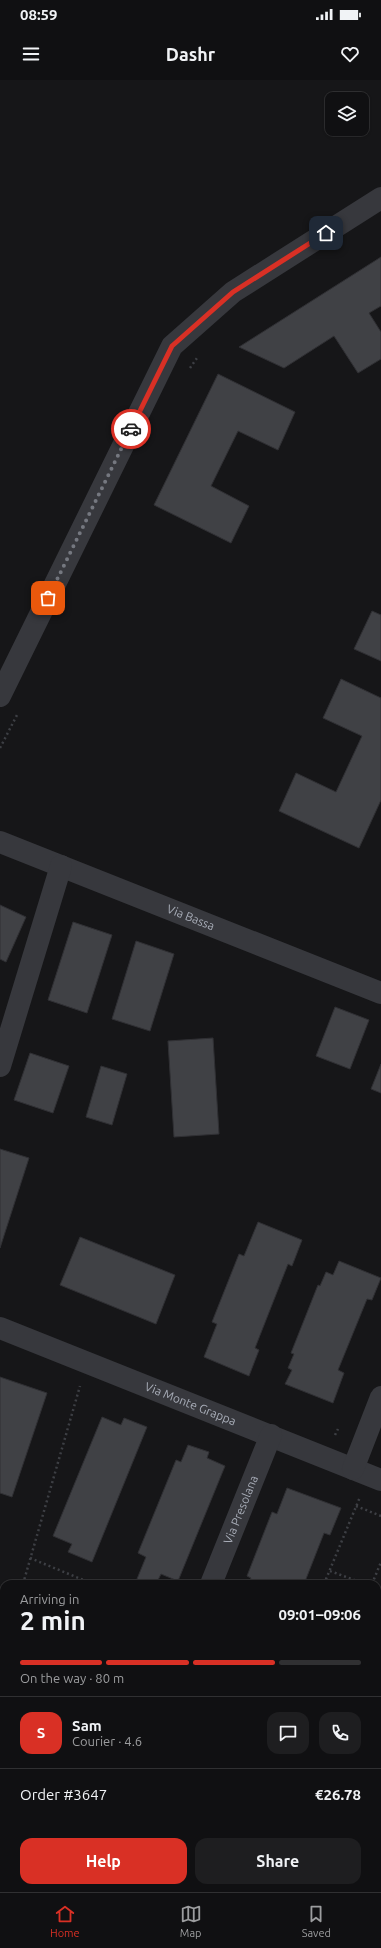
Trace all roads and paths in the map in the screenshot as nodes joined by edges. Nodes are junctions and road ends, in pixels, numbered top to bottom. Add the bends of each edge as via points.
1 (381, 198) edge
2 (198, 357) dead end
3 (189, 369) dead end
4 (0, 696) edge
5 (18, 712) dead end
6 (0, 748) edge
7 (0, 842) edge
8 (61, 866) junction
9 (381, 993) edge
10 (0, 1066) edge
11 (0, 1328) edge
12 (87, 1362) junction
13 (381, 1397) edge
14 (271, 1435) junction
15 (368, 1475) edge
16 (356, 1506) junction
17 (381, 1516) edge
18 (30, 1558) junction
19 (381, 1562) edge
20 (330, 1570) junction
21 (24, 1580) edge
22 (83, 1580) edge
23 (213, 1580) edge
24 (326, 1580) edge
25 (355, 1580) edge
26 (374, 1580) edge

1 - 4 street via 233,292 172,346
2 - 3 path
5 - 6 path
7 - 8 street, Via Bassa
8 - 9 street, Via Bassa
8 - 10 street
11 - 12 street, Via Monte Grappa
12 - 14 street, Via Monte Grappa
12 - 18 path
13 - 15 street
14 - 15 street, Via Monte Grappa
14 - 23 street, Via Presolana
15 - 16 path
16 - 17 path
16 - 20 path
18 - 21 path
18 - 22 path
19 - 26 path
20 - 24 path
20 - 25 path

